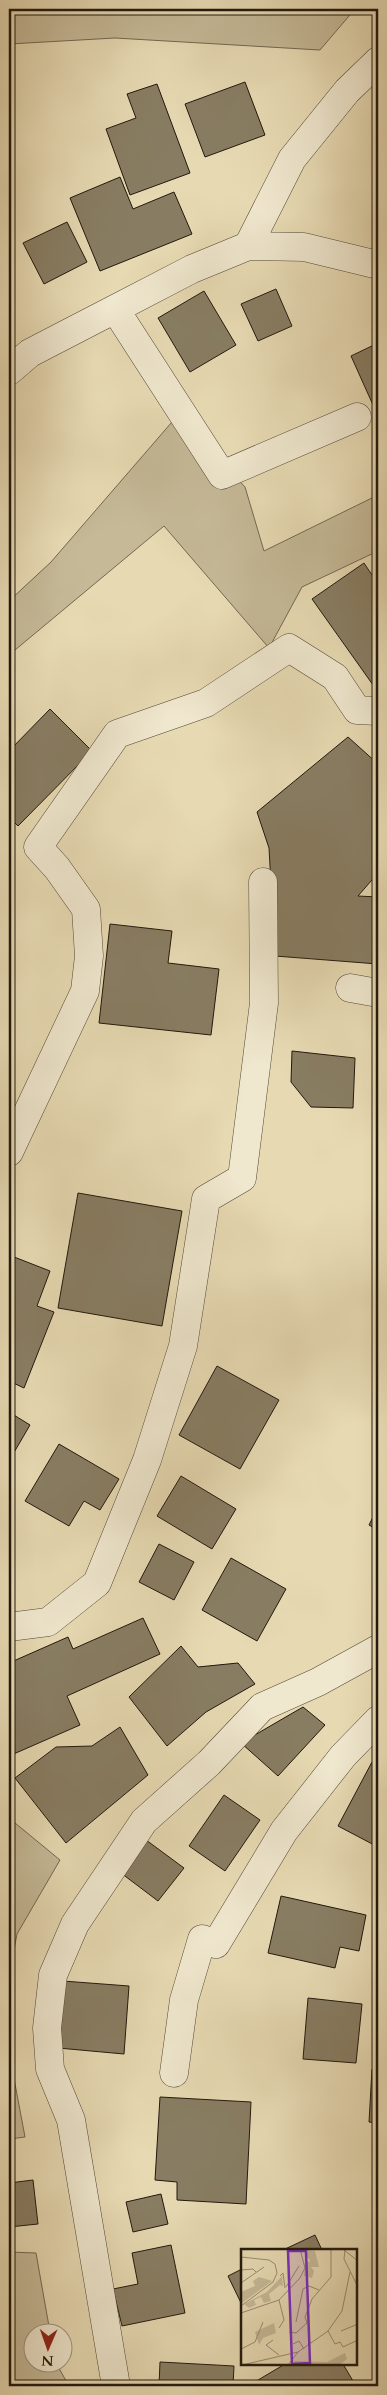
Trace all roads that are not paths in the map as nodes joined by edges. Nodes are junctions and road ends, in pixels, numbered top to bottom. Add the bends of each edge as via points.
1 (378, 61) edge
2 (248, 246) junction
3 (378, 265) edge
4 (114, 309) junction
5 (9, 371) edge
6 (357, 417) dead end
7 (378, 711) edge
8 (263, 882) dead end
9 (350, 988) dead end
10 (378, 993) edge
11 (9, 1152) edge
12 (9, 1627) edge
13 (378, 1649) edge
14 (378, 1720) edge
15 (174, 2073) dead end
16 (116, 2386) edge

1 - 2 street via 346,91 292,159
2 - 3 street via 304,248
2 - 4 street via 192,269
4 - 5 street via 30,353
4 - 6 street via 222,475
7 - 11 street via 357,710 335,677 289,648 206,703 117,734 38,847 86,909 89,956 85,991
8 - 12 street via 264,1002 242,1178 206,1199 184,1346 147,1460 97,1583 48,1622
9 - 10 street
13 - 16 street via 318,1682 262,1707 209,1762 144,1821 75,1924 53,1975 47,2028 50,2069 71,2120
14 - 15 street via 343,1756 284,1831 216,1944 202,1939 184,2000

